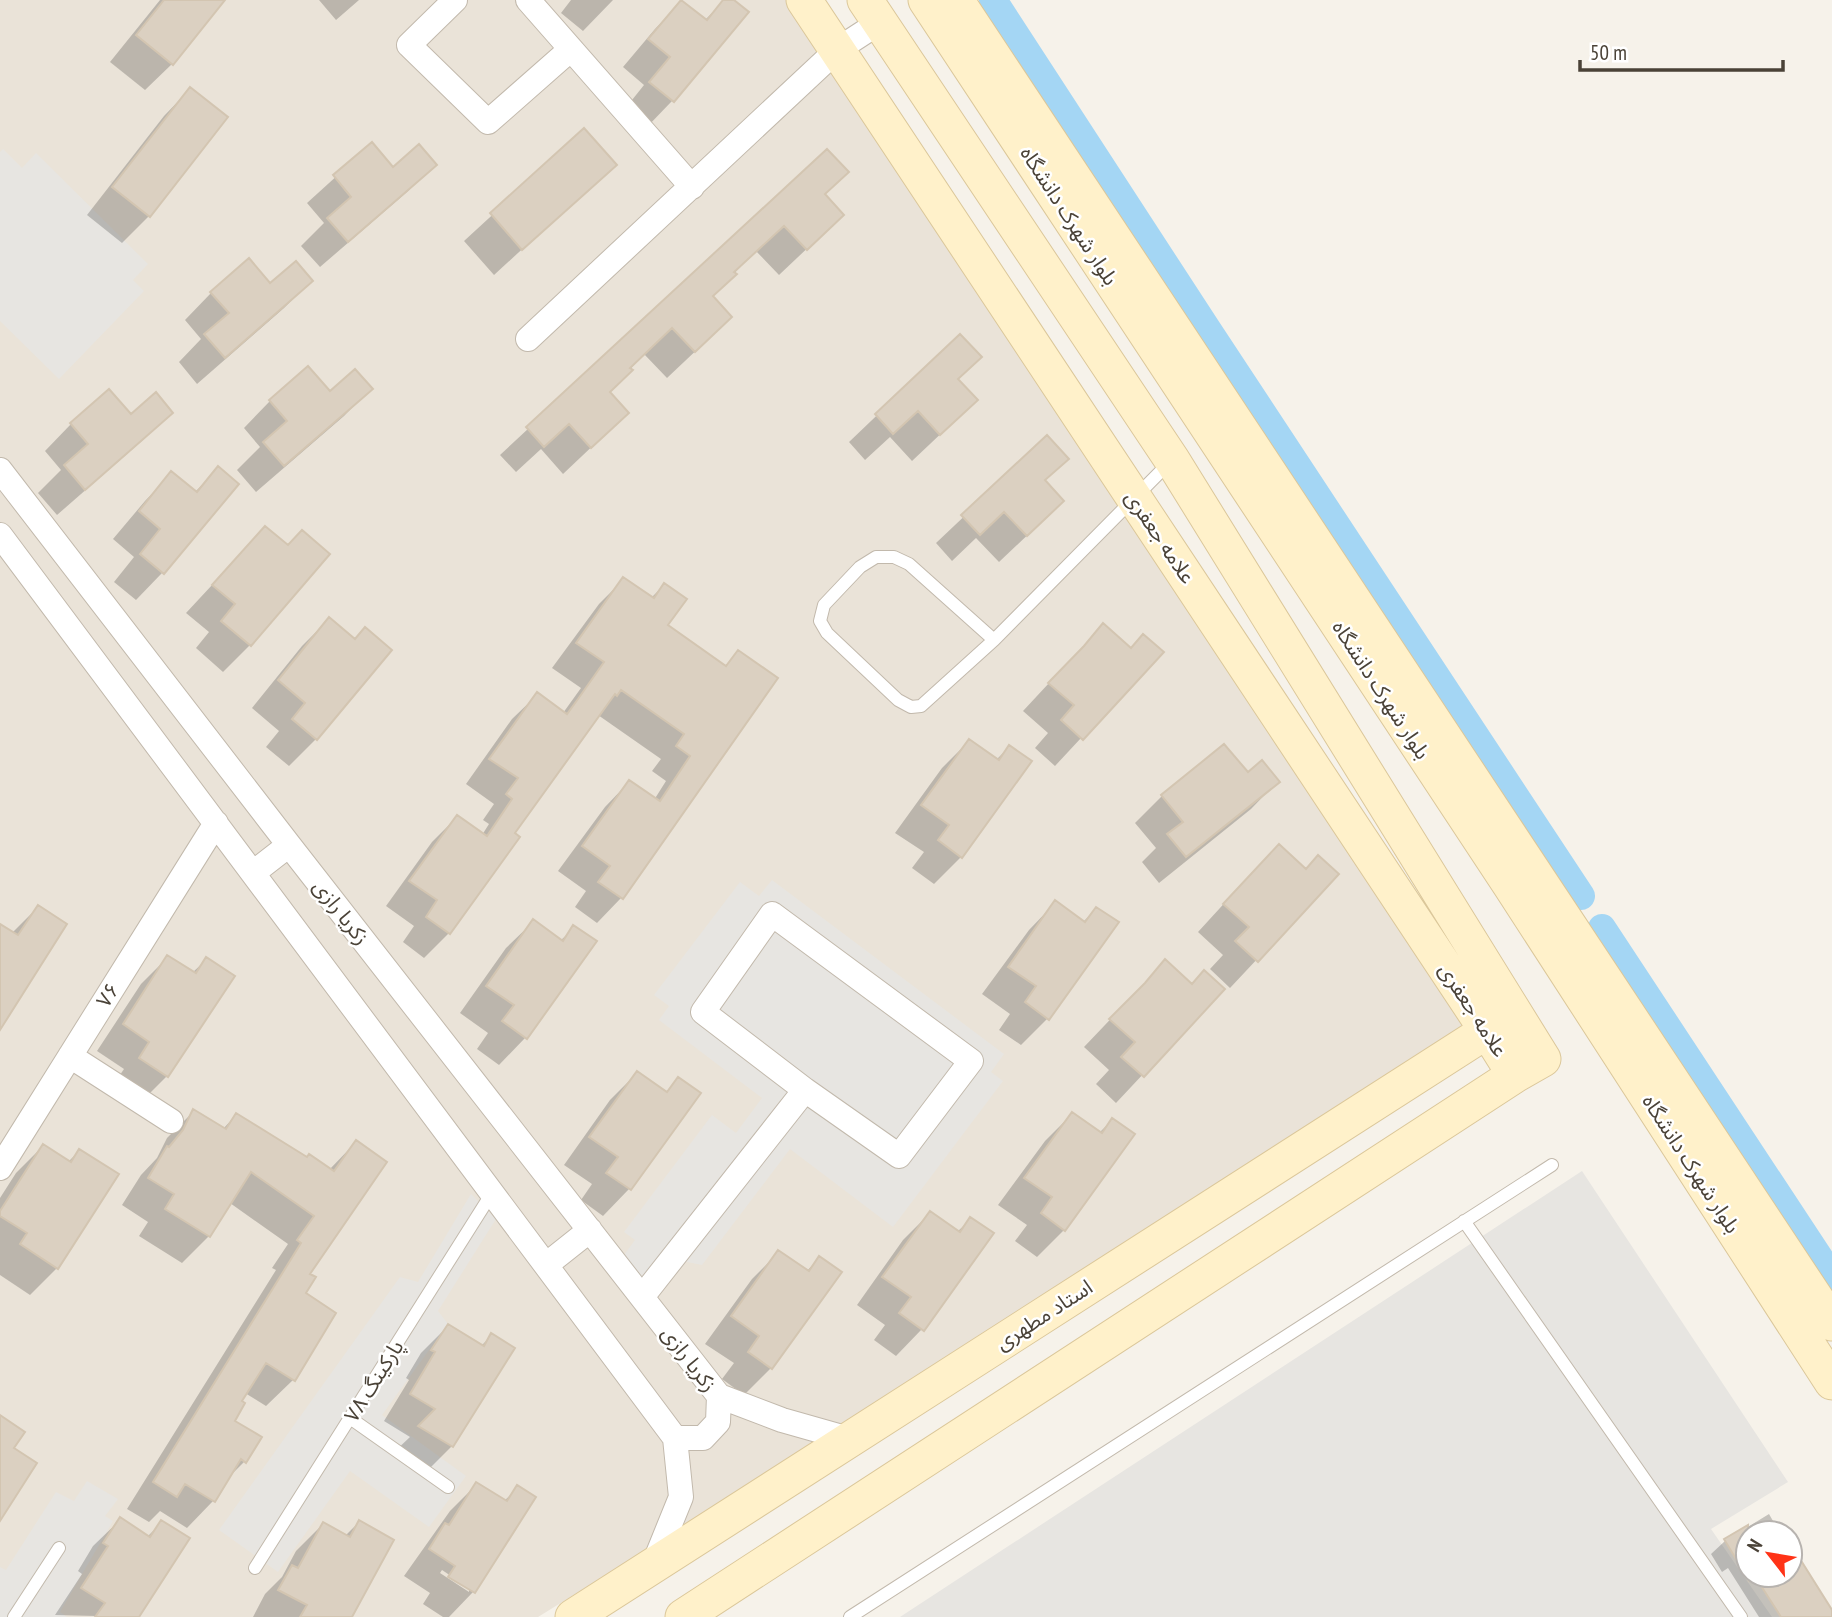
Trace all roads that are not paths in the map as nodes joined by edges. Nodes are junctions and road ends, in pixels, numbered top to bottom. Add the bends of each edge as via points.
1 (455, 0) edge
2 (528, 0) edge
3 (804, 0) edge
4 (926, 0) edge
5 (956, 0) edge
6 (873, 11) edge
7 (571, 49) junction
8 (838, 50) junction
9 (692, 187) junction
10 (528, 339) dead end
11 (1172, 460) junction
12 (0, 470) edge
13 (1134, 498) junction
14 (0, 534) edge
15 (995, 640) junction
16 (216, 823) junction
17 (289, 845) junction
18 (253, 873) junction
19 (1501, 1022) junction
20 (70, 1056) junction
21 (805, 1090) junction
22 (171, 1121) dead end
23 (1552, 1165) dead end
24 (0, 1168) edge
25 (492, 1193) junction
26 (1464, 1221) junction
27 (590, 1230) junction
28 (546, 1265) junction
29 (642, 1297) junction
30 (1832, 1323) edge
31 (1832, 1382) edge
32 (719, 1396) junction
33 (350, 1418) junction
34 (675, 1438) junction
35 (849, 1439) junction
36 (448, 1487) dead end
37 (59, 1548) dead end
38 (653, 1566) junction
39 (255, 1569) dead end
40 (14, 1617) edge
41 (573, 1617) edge
42 (683, 1617) edge
43 (850, 1617) edge
44 (1741, 1617) edge

1 - 7 street via 409,45 488,122
2 - 7 street
3 - 8 street, علامه جعفری
4 - 31 street, بلوار شهرک دانشگاه
5 - 30 street, بلوار شهرک دانشگاه
6 - 8 street
6 - 11 street, علامه جعفری
7 - 9 street
8 - 9 street
8 - 13 street, علامه جعفری
9 - 10 street
11 - 13 lane
11 - 19 street, علامه جعفری
12 - 17 street, زکریا رازی
13 - 15 lane
13 - 19 street, علامه جعفری
14 - 16 street
15 - 15 lane via 909,564 894,557 876,558 860,567 824,605 820,621 827,633 911,707 934,696
16 - 18 street
16 - 20 street, ۷۶
17 - 18 street
17 - 27 street, زکریا رازی
18 - 25 street
19 - 35 street, استاد مطهری
19 - 42 street, علامه جعفری via 1529,1067
20 - 22 street
20 - 24 street, ۷۶
21 - 21 street via 703,1012 772,914 971,1061 899,1156
21 - 29 street
23 - 26 lane
25 - 28 street
25 - 33 lane, پارکینگ ۷۸
26 - 43 lane
26 - 44 lane
27 - 28 street
27 - 29 street, زکریا رازی
28 - 34 street
29 - 32 street, زکریا رازی
32 - 34 street, زکریا رازی via 719,1422 703,1438
32 - 35 street
33 - 36 lane
33 - 39 lane, پارکینگ ۷۸
34 - 38 street via 681,1497
35 - 38 street, استاد مطهری
37 - 40 lane
38 - 41 street, استاد مطهری

